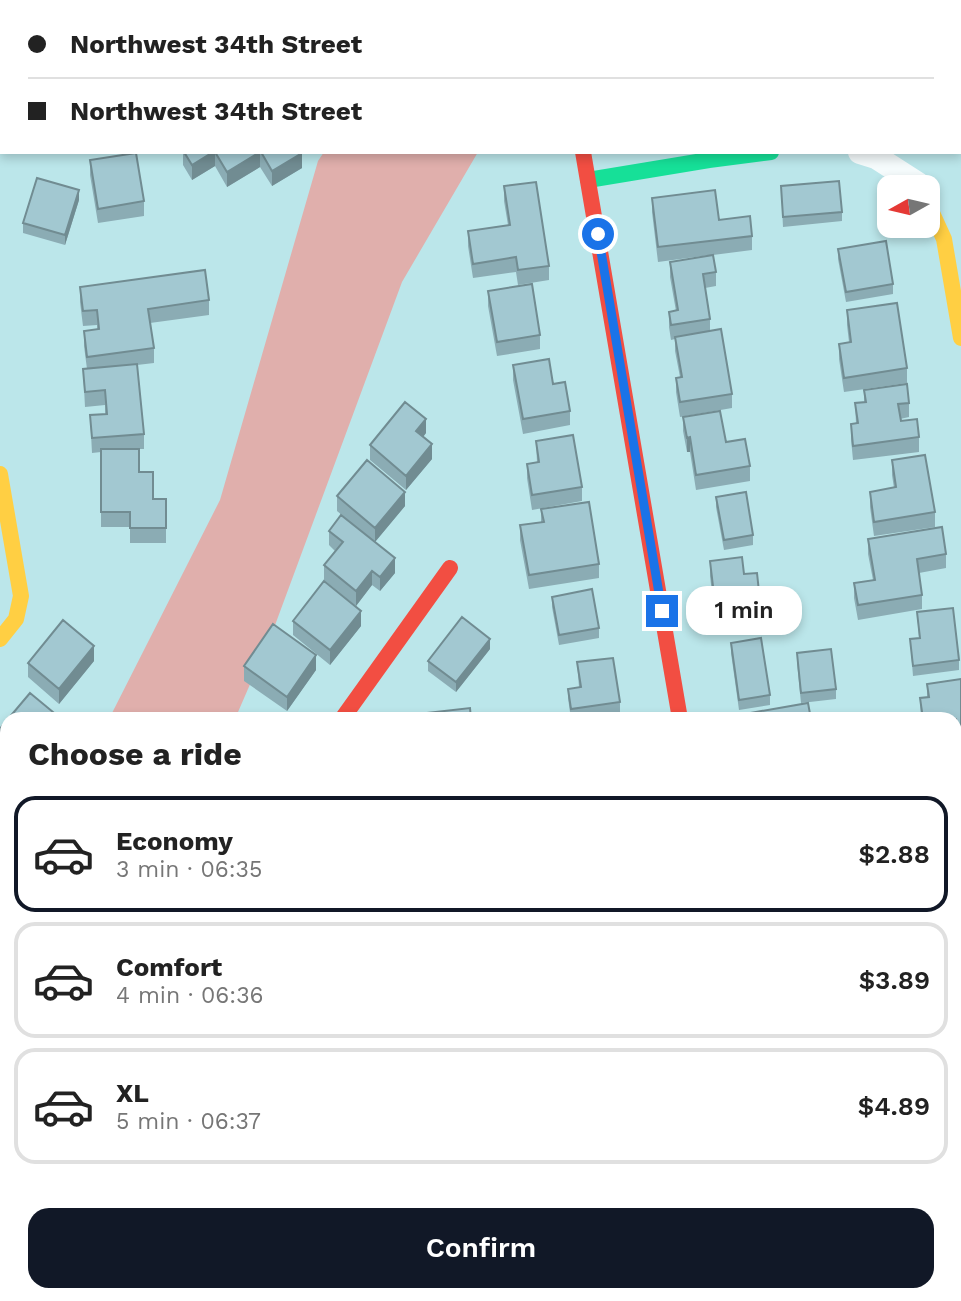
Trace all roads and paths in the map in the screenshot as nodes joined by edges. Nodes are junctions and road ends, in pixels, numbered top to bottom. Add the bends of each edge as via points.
1 (583, 154) edge
2 (756, 154) edge
3 (866, 154) edge
4 (900, 175) edge
5 (589, 180) junction
6 (940, 230) edge
7 (961, 338) edge
8 (0, 474) edge
9 (450, 568) dead end
10 (0, 639) edge
11 (347, 712) edge
12 (679, 712) edge

1 - 5 street
2 - 5 street
3 - 4 street
5 - 12 street
6 - 7 street
8 - 10 street via 21,596 16,619
9 - 11 street

